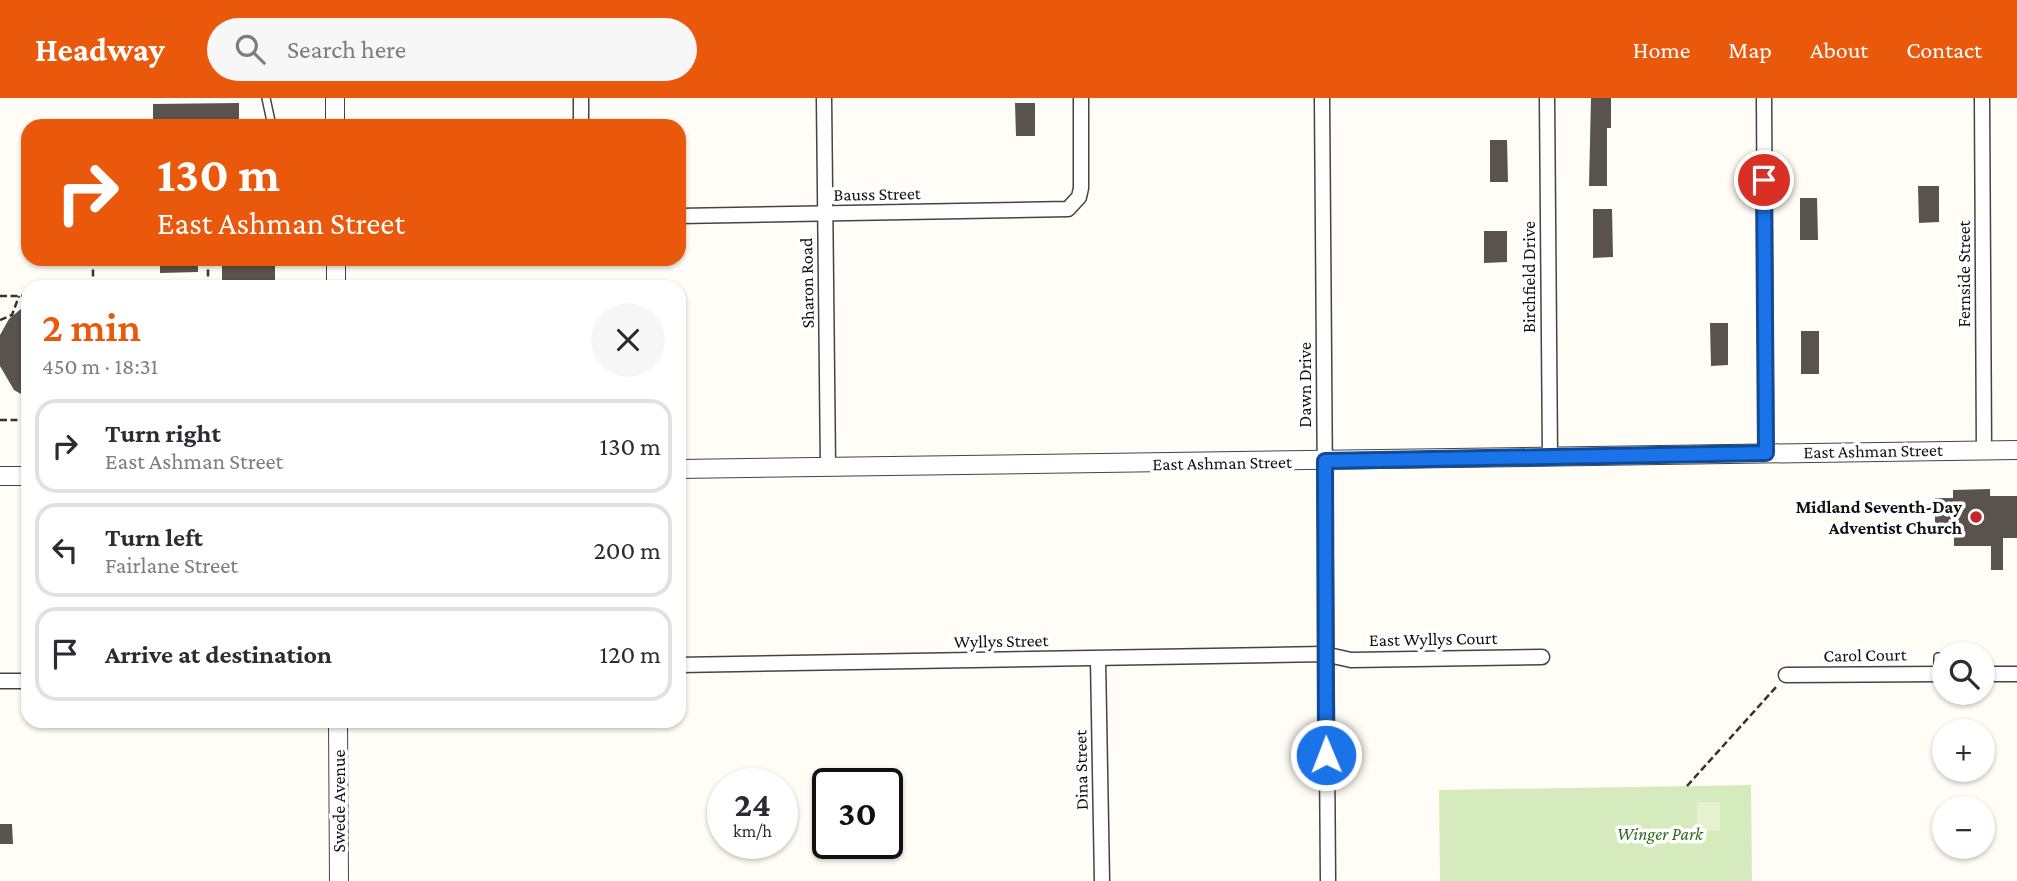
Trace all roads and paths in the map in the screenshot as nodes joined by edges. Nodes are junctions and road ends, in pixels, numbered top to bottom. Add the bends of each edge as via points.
1 (266, 98) edge
2 (335, 98) edge
3 (581, 98) edge
4 (824, 98) edge
5 (1080, 98) edge
6 (1322, 98) edge
7 (1547, 98) edge
8 (1764, 98) edge
9 (1982, 98) edge
10 (270, 119) edge
11 (335, 119) edge
12 (581, 119) edge
13 (825, 214) junction
14 (686, 216) edge
15 (0, 296) edge
16 (19, 296) joint
17 (0, 320) edge
18 (21, 419) edge
19 (0, 420) edge
20 (1984, 450) junction
21 (2017, 450) edge
22 (1766, 453) junction
23 (1550, 457) junction
24 (1325, 461) junction
25 (828, 468) junction
26 (686, 469) edge
27 (0, 476) edge
28 (21, 476) edge
29 (1325, 654) junction
30 (1542, 657) dead end
31 (1098, 659) junction
32 (686, 665) edge
33 (1932, 674) edge
34 (1995, 674) edge
35 (2017, 674) edge
36 (1786, 676) joint
37 (0, 681) edge
38 (21, 681) edge
39 (338, 728) edge
40 (1687, 786) dead end
41 (339, 881) edge
42 (1102, 881) edge
43 (1328, 881) edge

1 - 10 lane
2 - 11 street
3 - 12 street
4 - 13 street, Sharon Road
5 - 13 street, Bauss Street via 1081,188 1074,205 1058,212
6 - 24 street, Dawn Drive
7 - 23 street, Birchfield Drive
8 - 22 street
9 - 20 street, Fernside Street
13 - 14 street, Bauss Street
13 - 25 street, Sharon Road
15 - 16 path
16 - 17 path via 12,315
18 - 19 path
20 - 21 street, East Ashman Street
20 - 22 street, East Ashman Street
22 - 23 street, East Ashman Street
23 - 24 street, East Ashman Street
24 - 25 street, East Ashman Street
24 - 29 street, Dawn Drive
25 - 26 street, East Ashman Street
27 - 28 street
29 - 30 street, East Wyllys Court via 1351,660
29 - 31 street, Wyllys Street
29 - 43 street, Dawn Drive
31 - 32 street, Wyllys Street
31 - 42 street, Dina Street
33 - 36 street, Carol Court
34 - 35 street
36 - 40 path
37 - 38 street
39 - 41 street, Swede Avenue

